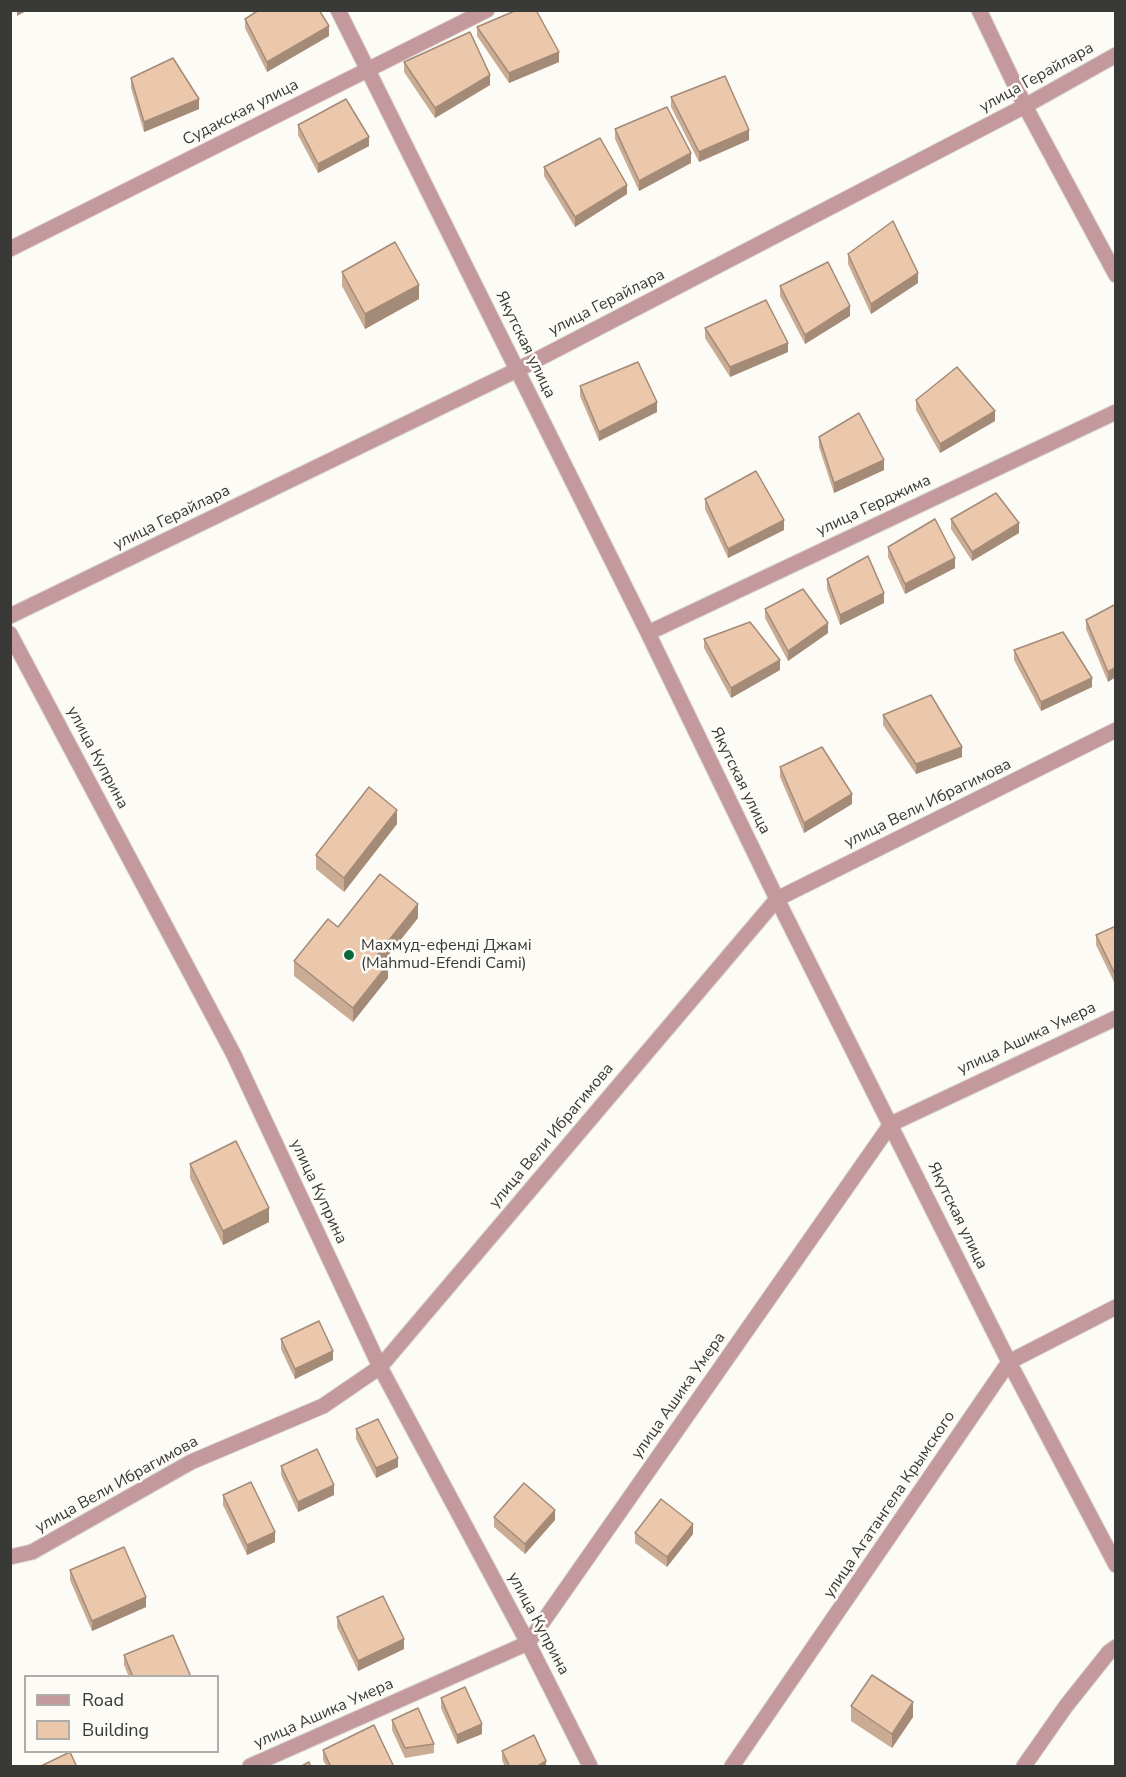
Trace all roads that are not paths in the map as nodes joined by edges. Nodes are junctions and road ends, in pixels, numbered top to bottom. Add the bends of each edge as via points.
1 (338, 10) edge
2 (487, 10) edge
3 (979, 10) edge
4 (1116, 55) edge
5 (368, 70) junction
6 (1025, 106) junction
7 (10, 249) edge
8 (1116, 275) edge
9 (518, 370) junction
10 (1116, 412) edge
11 (10, 616) edge
12 (648, 633) junction
13 (10, 634) edge
14 (1116, 730) edge
15 (777, 899) junction
16 (1116, 1018) edge
17 (891, 1124) junction
18 (1116, 1307) edge
19 (1009, 1362) junction
20 (380, 1367) junction
21 (10, 1557) edge
22 (1116, 1565) edge
23 (528, 1643) junction
24 (1116, 1647) edge
25 (250, 1767) edge
26 (590, 1767) edge
27 (732, 1767) edge
28 (1024, 1767) edge

1 - 5 street, Якутская улица
2 - 5 street, Судакская улица
3 - 6 street
4 - 6 street, улица Герайлара
5 - 7 street, Судакская улица
5 - 9 street, Якутская улица
6 - 8 street
6 - 9 street, улица Герайлара
9 - 11 street, улица Герайлара
9 - 12 street, Якутская улица
10 - 12 street, улица Герджима
12 - 15 street, Якутская улица
13 - 20 street, улица Куприна via 234,1055
14 - 15 street, улица Вели Ибрагимова
15 - 17 street, Якутская улица
15 - 20 street, улица Вели Ибрагимова
16 - 17 street, улица Ашика Умера
17 - 19 street, Якутская улица
17 - 23 street, улица Ашика Умера
18 - 19 street, улица Агатангела Крымского
19 - 22 street, Якутская улица
19 - 27 street, улица Агатангела Крымского
20 - 21 street, улица Вели Ибрагимова via 323,1406 191,1462 32,1552
20 - 23 street, улица Куприна
23 - 25 street, улица Ашика Умера
23 - 26 street, улица Куприна
24 - 28 street via 1066,1706

